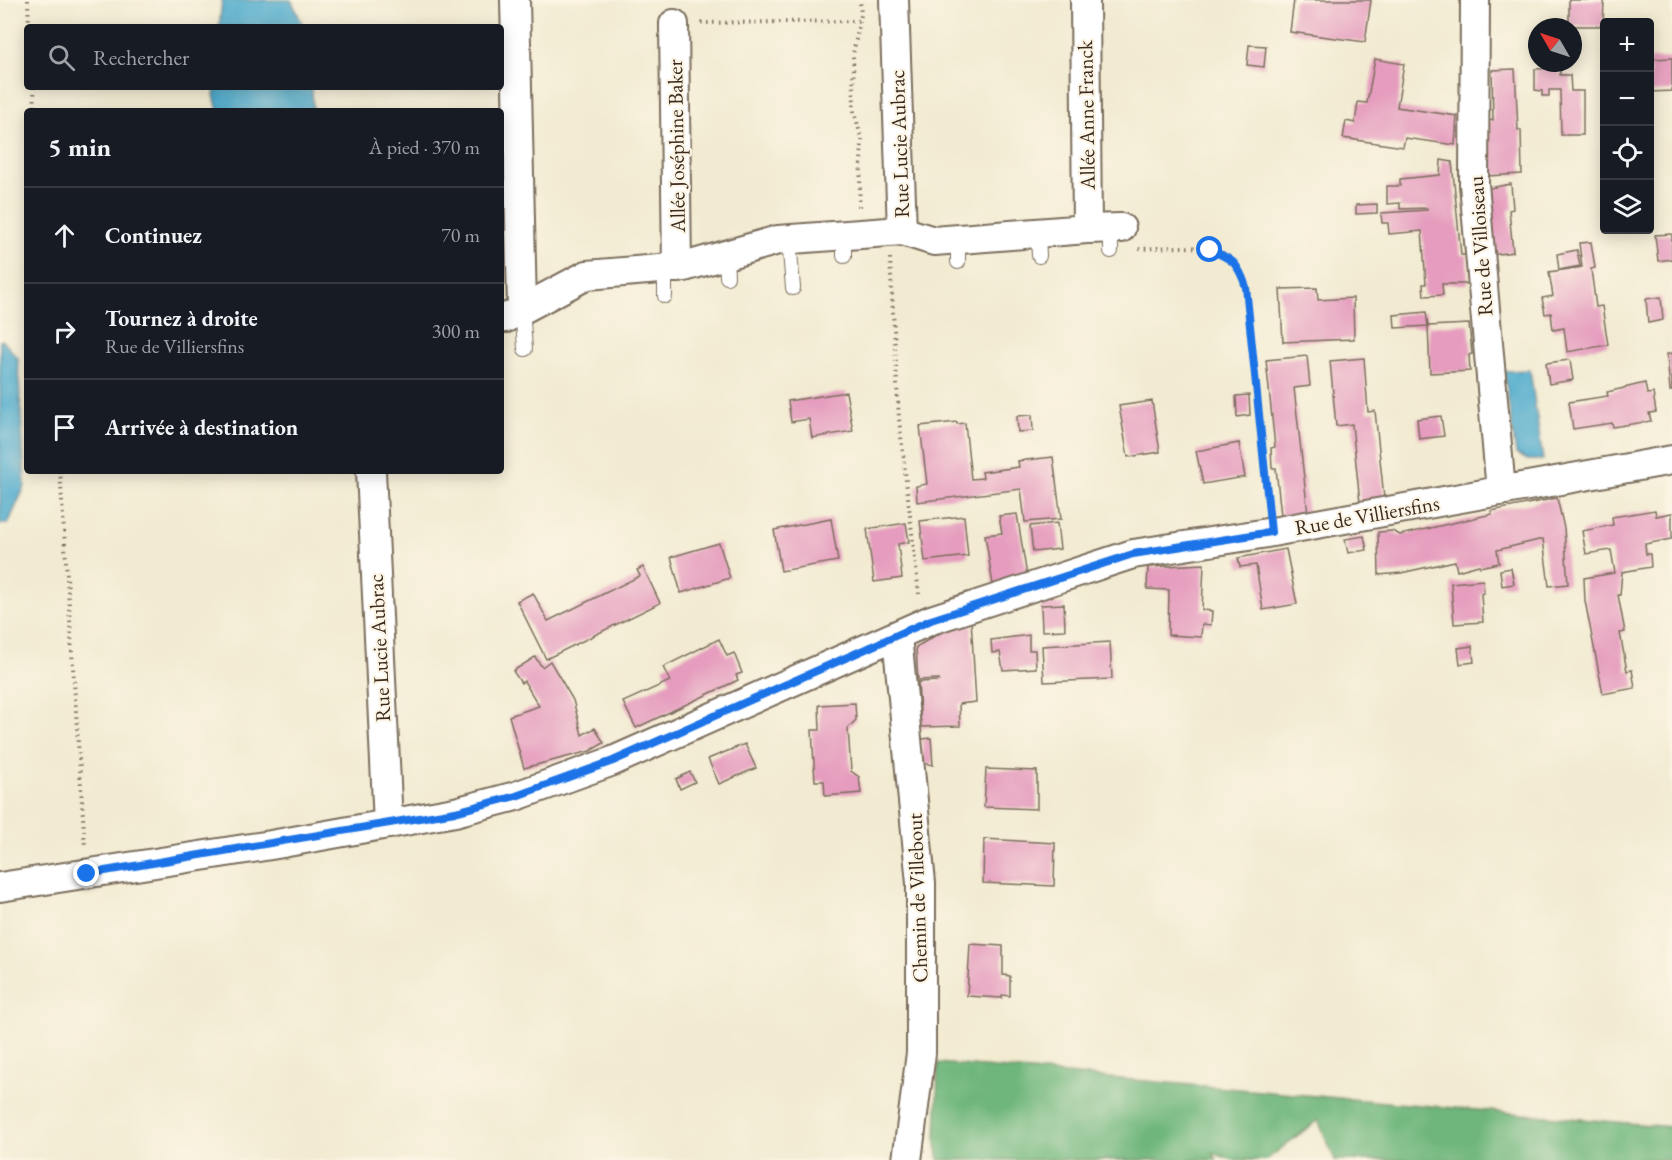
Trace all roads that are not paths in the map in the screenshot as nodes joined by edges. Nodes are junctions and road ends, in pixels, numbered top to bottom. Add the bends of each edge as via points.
1 (515, 0) edge
2 (894, 0) edge
3 (1084, 0) edge
4 (1475, 0) edge
5 (674, 24) road end
6 (509, 81) edge
7 (789, 239) junction
8 (896, 243) junction
9 (669, 278) junction
10 (793, 288) dead end
11 (512, 313) edge
12 (525, 349) dead end
13 (1672, 460) edge
14 (375, 475) edge
15 (1501, 491) junction
16 (897, 636) junction
17 (387, 824) junction
18 (0, 887) edge
19 (908, 1160) edge

1 - 6 street
2 - 8 street, Rue Lucie Aubrac
3 - 8 street, Allée Anne Franck via 1107,234 958,251 934,241
4 - 15 street, Rue de Villoiseau via 1474,184
5 - 9 street, Allée Joséphine Baker
6 - 11 street
7 - 8 street, Rue Lucie Aubrac
7 - 9 street, Rue Lucie Aubrac via 778,240 727,266
7 - 10 lane
9 - 11 street, Rue Lucie Aubrac via 587,275
11 - 12 lane
13 - 15 street, Rue de Villiersfins
14 - 17 street, Rue Lucie Aubrac
15 - 16 street, Rue de Villiersfins via 1133,554 994,598
16 - 17 street, Rue de Villiersfins via 613,761 516,796
16 - 19 street, Chemin de Villebout via 921,883 921,1053
17 - 18 street, Rue de Villiersfins

